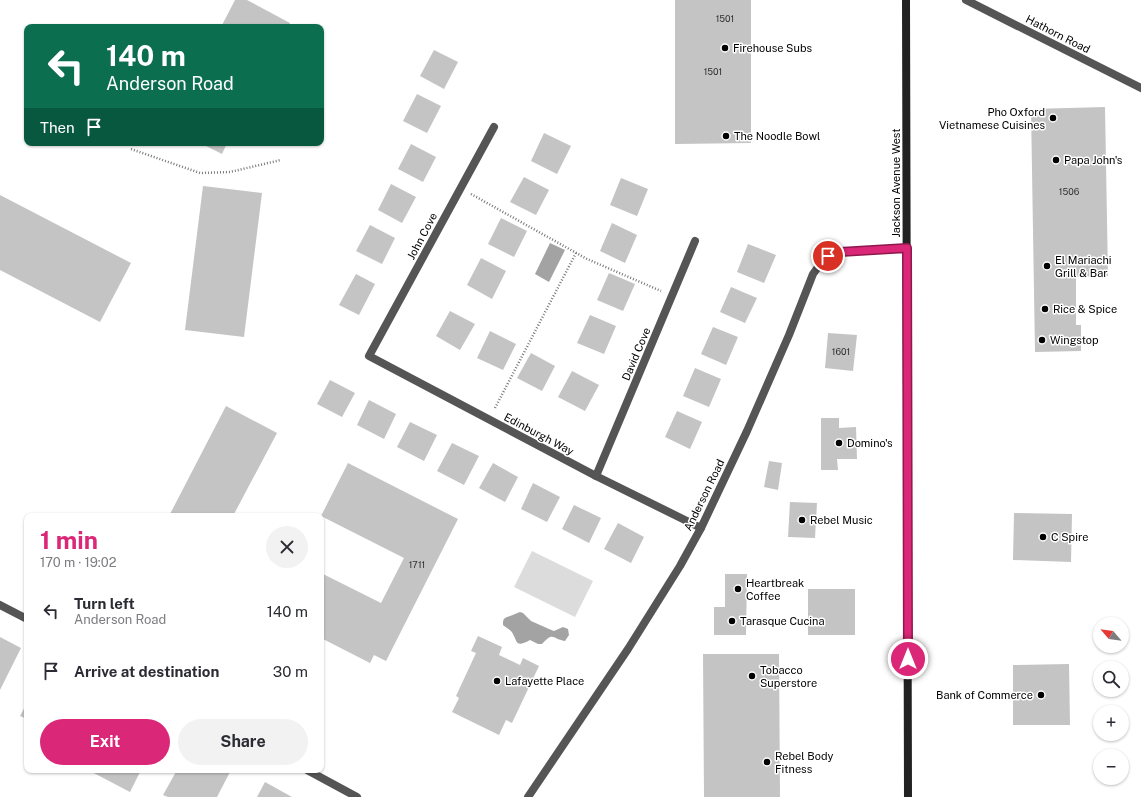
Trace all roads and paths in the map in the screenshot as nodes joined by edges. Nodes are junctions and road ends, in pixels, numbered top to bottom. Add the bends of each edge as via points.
1 (906, 0) edge
2 (966, 0) edge
3 (1141, 88) edge
4 (494, 127) dead end
5 (131, 149) dead end
6 (281, 160) dead end
7 (460, 188) junction
8 (695, 240) dead end
9 (907, 248) junction
10 (576, 253) junction
11 (672, 296) junction
12 (369, 356) joint
13 (489, 419) junction
14 (596, 476) junction
15 (701, 528) junction
16 (0, 605) edge
17 (24, 617) edge
18 (313, 773) edge
19 (357, 797) edge
20 (528, 797) edge
21 (908, 797) edge

1 - 9 main road, Jackson Avenue West
2 - 3 street, Hathorn Road
4 - 7 street, John Cove
5 - 6 path via 200,173 230,172
7 - 10 path
7 - 12 street, John Cove
8 - 11 street, David Cove
9 - 15 street, Anderson Road via 840,252 828,256 821,263 813,274 748,431
9 - 21 main road, Jackson Avenue West
10 - 11 path
10 - 13 path
11 - 14 street, David Cove
12 - 13 street, Edinburgh Way
13 - 14 street, Edinburgh Way
14 - 15 street, Edinburgh Way
15 - 20 street, Anderson Road via 628,649
16 - 17 street
18 - 19 street

